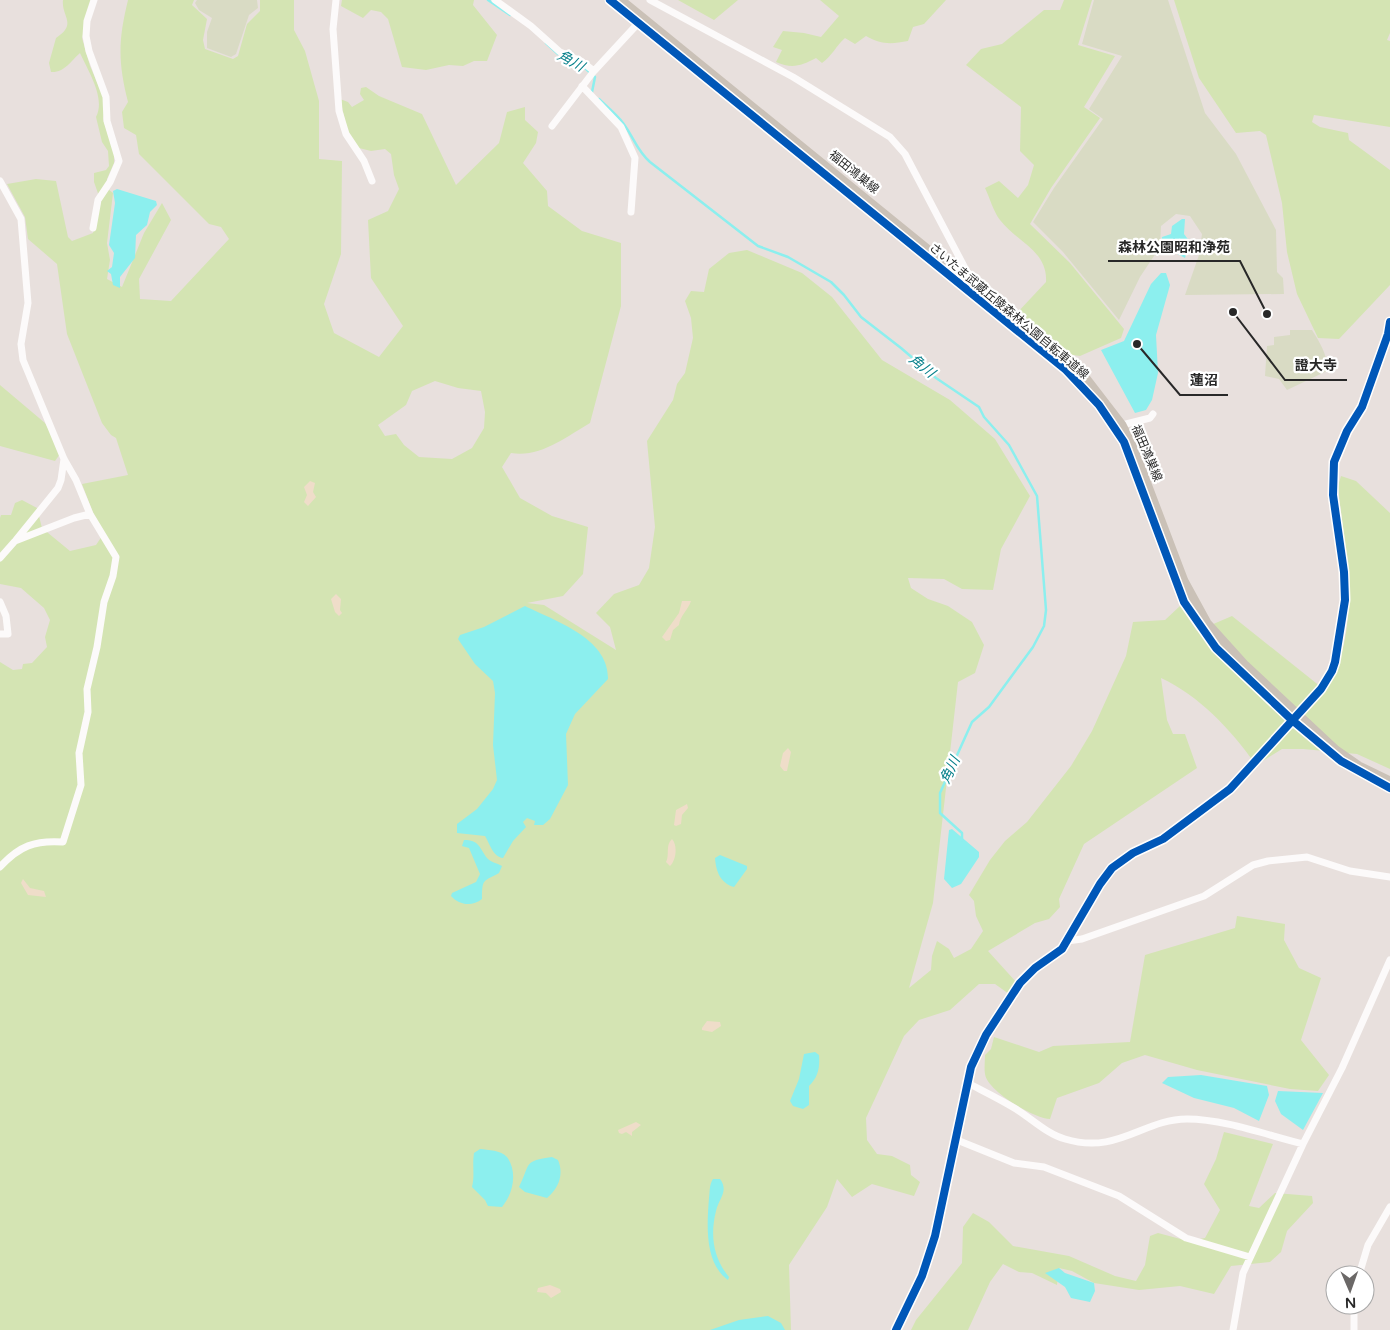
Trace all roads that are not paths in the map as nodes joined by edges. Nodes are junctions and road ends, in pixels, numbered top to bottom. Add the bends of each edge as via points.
1 (94, 0) edge
2 (336, 0) edge
3 (495, 0) edge
4 (621, 0) edge
5 (650, 0) edge
6 (644, 18) junction
7 (594, 72) junction
8 (582, 86) junction
9 (552, 126) dead end
10 (0, 181) edge
11 (372, 181) dead end
12 (631, 212) dead end
13 (93, 228) dead end
14 (969, 282) junction
15 (1390, 322) edge
16 (1153, 414) dead end
17 (1122, 425) junction
18 (64, 459) junction
19 (90, 514) junction
20 (15, 541) junction
21 (0, 558) edge
22 (0, 602) edge
23 (0, 634) edge
24 (1297, 714) junction
25 (1390, 781) edge
26 (0, 867) edge
27 (1390, 877) edge
28 (1067, 941) junction
29 (1390, 960) edge
30 (966, 1082) junction
31 (957, 1140) junction
32 (1302, 1144) junction
33 (1390, 1207) edge
34 (1250, 1257) junction
35 (1362, 1265) edge
36 (1354, 1315) edge
37 (896, 1330) edge
38 (1234, 1330) edge
39 (1354, 1330) edge

1 - 13 street via 87,21 89,51 106,97 107,121 119,161 98,200
2 - 11 street via 333,29 339,111 346,134 364,161
3 - 7 street via 560,52 581,61
4 - 6 main road, 福田鴻巣線
5 - 14 street via 793,77 890,138 905,154
6 - 7 street
6 - 14 main road, 福田鴻巣線
7 - 8 street
8 - 9 street
8 - 12 street via 621,127 635,158
10 - 18 street via 21,219 28,303 21,344 23,360
14 - 17 main road, 福田鴻巣線 via 1085,377
15 - 24 street via 1362,407 1334,462 1333,495 1345,600 1335,662 1327,682
16 - 17 street via 1150,418
17 - 24 main road, 福田鴻巣線 via 1184,582 1199,611 1244,664
18 - 19 street
18 - 20 street via 58,488
19 - 20 street
19 - 26 street via 110,543 116,566 104,602 87,689 88,712 80,747 79,796 63,842 28,844
20 - 21 street
22 - 23 street via 8,634
24 - 25 main road, 福田鴻巣線 via 1336,750
24 - 28 street via 1230,789 1163,839 1133,853 1112,868
27 - 28 street via 1350,871 1307,857 1268,861 1252,865 1204,896 1082,939
28 - 30 street via 1020,983 978,1049
29 - 32 street via 1342,1068
30 - 31 street
30 - 32 street via 1052,1134 1078,1142 1108,1142 1186,1119 1222,1124
31 - 34 street via 1014,1163 1044,1167 1119,1196 1186,1238
31 - 37 street via 935,1236 922,1276
32 - 34 street
33 - 35 street via 1368,1245
34 - 38 street via 1239,1285
36 - 39 street

